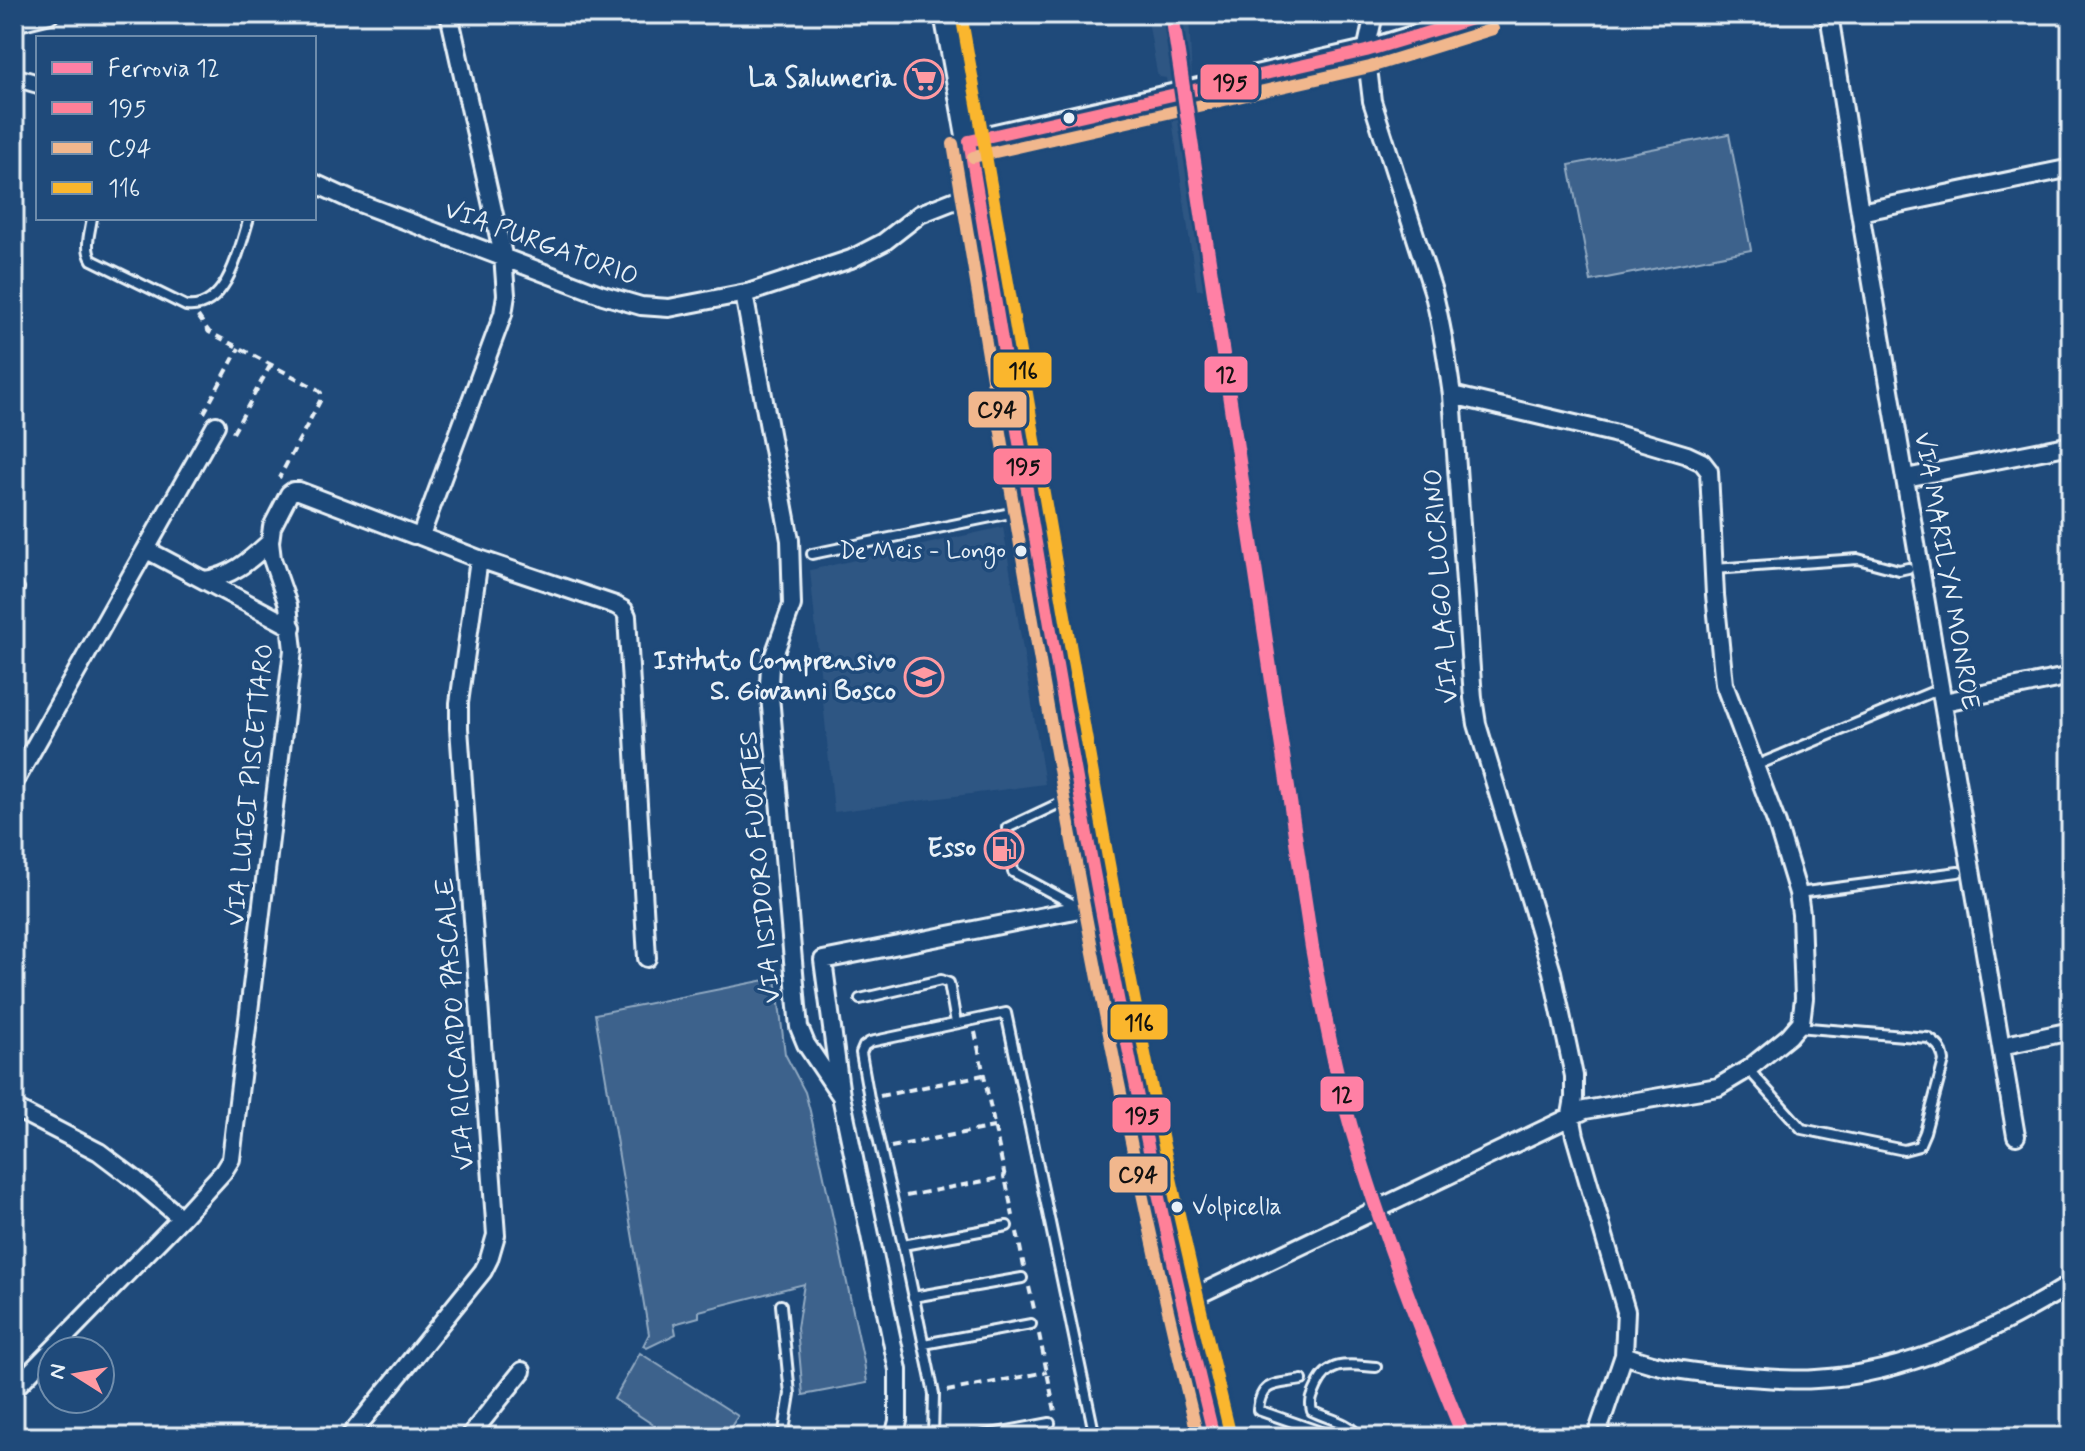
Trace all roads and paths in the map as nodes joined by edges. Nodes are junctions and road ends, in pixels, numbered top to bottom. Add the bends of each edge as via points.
1 (50, 14) edge
2 (449, 14) edge
3 (945, 14) edge
4 (1374, 14) edge
5 (1488, 14) edge
6 (1829, 14) edge
7 (14, 23) edge
8 (1366, 51) junction
9 (14, 77) edge
10 (36, 83) edge
11 (969, 141) junction
12 (2071, 168) edge
13 (316, 184) edge
14 (976, 192) junction
15 (1860, 212) junction
16 (92, 220) edge
17 (248, 220) edge
18 (503, 255) junction
19 (744, 294) junction
20 (193, 307) junction
21 (239, 348) junction
22 (271, 364) junction
23 (1452, 395) junction
24 (216, 425) junction
25 (2071, 445) edge
26 (1906, 478) junction
27 (277, 482) dead end
28 (1030, 509) junction
29 (420, 536) junction
30 (270, 542) junction
31 (147, 550) junction
32 (812, 554) dead end
33 (479, 559) junction
34 (1908, 568) dead end
35 (1713, 569) junction
36 (204, 580) junction
37 (292, 627) junction
38 (2071, 676) edge
39 (1938, 697) junction
40 (1754, 766) junction
41 (14, 783) edge
42 (1081, 792) junction
43 (1958, 872) dead end
44 (1798, 893) junction
45 (1091, 907) junction
46 (647, 958) dead end
47 (860, 999) dead end
48 (956, 1023) junction
49 (1797, 1027) junction
50 (2071, 1031) edge
51 (2001, 1046) junction
52 (1748, 1069) junction
53 (983, 1075) dead end
54 (841, 1096) junction
55 (869, 1098) junction
56 (14, 1108) edge
57 (1571, 1115) junction
58 (994, 1127) dead end
59 (2016, 1136) dead end
60 (881, 1149) junction
61 (1005, 1177) dead end
62 (892, 1199) junction
63 (181, 1218) junction
64 (1007, 1226) dead end
65 (903, 1245) junction
66 (1022, 1278) dead end
67 (2071, 1284) edge
68 (913, 1297) junction
69 (1181, 1303) junction
70 (781, 1305) dead end
71 (1031, 1324) dead end
72 (924, 1344) junction
73 (1624, 1355) junction
74 (1376, 1367) dead end
75 (522, 1371) dead end
76 (1047, 1372) dead end
77 (1302, 1380) dead end
78 (14, 1389) edge
79 (934, 1394) junction
80 (1050, 1423) dead end
81 (349, 1437) edge
82 (469, 1437) edge
83 (783, 1437) edge
84 (894, 1437) edge
85 (933, 1437) edge
86 (975, 1437) edge
87 (1095, 1437) edge
88 (1214, 1437) edge
89 (1335, 1437) edge
90 (1359, 1437) edge
91 (1596, 1437) edge

1 - 7 street
2 - 18 street
3 - 11 street
4 - 8 street, VIA LAGO LUCRINO
5 - 8 street
6 - 15 street, VIA MARILYN MONROE
8 - 11 street
8 - 23 street, VIA LAGO LUCRINO via 1372,101 1441,319
9 - 10 street
11 - 14 street
12 - 15 street
13 - 18 street, VIA PURGATORIO
14 - 19 street, VIA PURGATORIO via 920,214 851,259
14 - 28 street
15 - 26 street, VIA MARILYN MONROE
16 - 20 lane via 92,260
17 - 20 lane via 227,282
18 - 19 street, VIA PURGATORIO via 641,306 669,308
18 - 29 street via 503,314
19 - 54 street, VIA ISIDORO FUORTES via 790,540 792,605 770,666 769,684 799,1027
20 - 21 path via 209,332
21 - 22 path
21 - 24 path via 201,416
22 - 24 path via 233,434
22 - 27 path via 321,395
23 - 35 street via 1613,433 1702,462 1710,478
23 - 57 street, VIA LAGO LUCRINO via 1473,698 1552,972 1574,1076
24 - 31 street
25 - 26 street
26 - 39 street, VIA MARILYN MONROE
28 - 32 lane
28 - 42 street
29 - 30 street via 293,491 272,527
29 - 33 street
30 - 36 street via 241,567
30 - 37 street, VIA LUIGI PISCETTARO
31 - 36 street
31 - 41 street
33 - 46 street via 615,605 627,616
33 - 81 street, VIA RICCARDO PASCALE via 459,728 496,1235 483,1271
34 - 35 lane via 1858,559
35 - 40 street via 1724,684
36 - 37 street
37 - 63 street, VIA LUIGI PISCETTARO via 231,1159
38 - 39 street
39 - 40 lane
39 - 51 street, VIA MARILYN MONROE
40 - 44 street
42 - 45 street
42 - 45 lane via 1007,828 1013,872
43 - 44 lane
44 - 49 street via 1804,998
45 - 54 street, VIA ISIDORO FUORTES via 823,960
45 - 69 street
47 - 48 lane via 941,980 949,983
48 - 55 lane via 864,1046
48 - 87 lane via 1006,1013
49 - 52 street
49 - 52 lane via 1928,1038 1938,1044 1944,1061 1919,1146 1904,1150 1802,1129
50 - 51 street
51 - 59 street, VIA MARILYN MONROE
52 - 57 street via 1718,1087
53 - 55 path
54 - 84 street, VIA ISIDORO FUORTES via 898,1370
55 - 60 lane
56 - 63 street via 99,1152
57 - 69 street
57 - 73 street, VIA LAGO LUCRINO via 1623,1295
58 - 60 path
60 - 62 lane
61 - 62 path
62 - 65 lane
63 - 78 street, VIA LUIGI PISCETTARO
64 - 65 lane
65 - 68 lane
66 - 68 lane
67 - 73 street via 1955,1345 1857,1373 1781,1380 1692,1373
68 - 72 lane
69 - 88 street
70 - 83 lane via 790,1394
71 - 72 lane
72 - 79 lane
73 - 91 street, VIA LAGO LUCRINO
74 - 90 lane via 1331,1368 1311,1398 1312,1411 1346,1425
75 - 82 street
76 - 79 path
77 - 89 lane via 1267,1387 1258,1410
79 - 85 lane
80 - 86 lane

